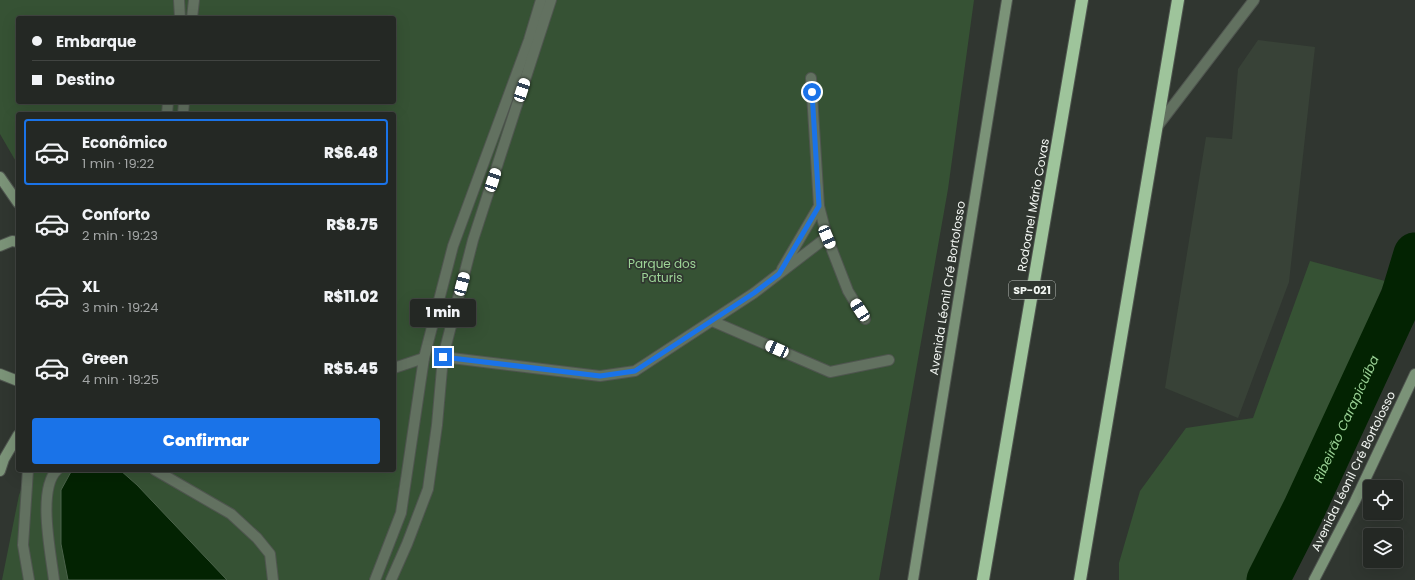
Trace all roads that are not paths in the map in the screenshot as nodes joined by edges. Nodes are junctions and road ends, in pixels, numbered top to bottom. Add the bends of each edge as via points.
1 (179, 0) edge
2 (194, 0) edge
3 (541, 0) edge
4 (551, 0) edge
5 (1007, 0) edge
6 (1082, 0) edge
7 (1178, 0) edge
8 (1254, 0) edge
9 (180, 16) edge
10 (192, 16) edge
11 (811, 78) dead end
12 (1156, 128) junction
13 (0, 177) edge
14 (16, 200) edge
15 (819, 206) junction
16 (827, 237) junction
17 (16, 242) edge
18 (0, 246) edge
19 (779, 274) junction
20 (865, 319) dead end
21 (712, 321) junction
22 (443, 357) junction
23 (424, 358) junction
24 (888, 360) dead end
25 (396, 367) edge
26 (0, 374) edge
27 (1415, 374) edge
28 (16, 380) edge
29 (16, 438) edge
30 (0, 471) edge
31 (28, 472) edge
32 (55, 472) edge
33 (158, 472) edge
34 (29, 580) edge
35 (54, 580) edge
36 (273, 580) edge
37 (375, 580) edge
38 (391, 580) edge
39 (913, 580) edge
40 (983, 580) edge
41 (1080, 580) edge
42 (1314, 580) edge

1 - 9 lane
2 - 10 lane
3 - 23 lane via 529,40 453,246
4 - 22 lane via 473,240
5 - 39 main road, Avenida Léonil Cré Bortolosso
6 - 40 highway, Rodoanel Mário Covas / SP-021
7 - 12 highway
8 - 12 lane
11 - 15 lane
12 - 41 highway
13 - 14 main road
15 - 16 lane
15 - 19 lane
16 - 19 lane
16 - 20 lane via 848,291
17 - 18 main road
19 - 21 lane
21 - 22 lane via 635,371 600,376
21 - 24 lane via 830,372
22 - 38 lane via 428,488
23 - 25 lane
23 - 37 lane via 401,513
26 - 28 main road
27 - 42 main road, Avenida Léonil Cré Bortolosso via 1355,501
29 - 30 main road
31 - 34 lane via 23,545
32 - 35 lane via 47,491 47,518
33 - 36 lane via 232,514 270,554

